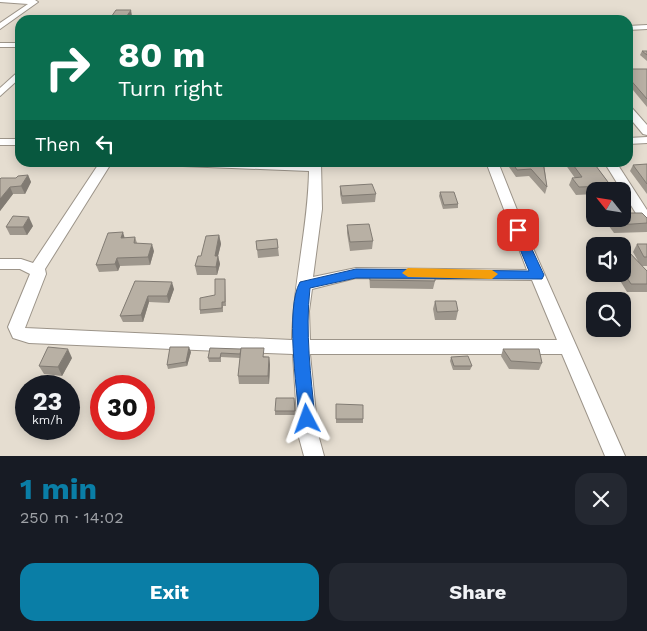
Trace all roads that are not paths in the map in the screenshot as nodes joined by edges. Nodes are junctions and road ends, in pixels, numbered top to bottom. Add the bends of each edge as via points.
1 (0, 0) edge
2 (18, 15) edge
3 (15, 17) edge
4 (647, 26) edge
5 (633, 27) edge
6 (0, 28) edge
7 (15, 44) edge
8 (0, 45) edge
9 (15, 78) edge
10 (0, 94) edge
11 (633, 117) edge
12 (647, 132) edge
13 (633, 140) edge
14 (647, 140) edge
15 (0, 142) edge
16 (15, 142) edge
17 (103, 167) edge
18 (315, 167) edge
19 (494, 167) edge
20 (613, 167) edge
21 (647, 220) edge
22 (0, 264) edge
23 (37, 268) junction
24 (537, 275) junction
25 (304, 285) junction
26 (301, 347) junction
27 (568, 347) junction
28 (314, 456) edge
29 (615, 456) edge

1 - 2 street via 35,2
3 - 6 street
4 - 5 street
7 - 8 street
9 - 10 street
11 - 12 street
13 - 14 street
15 - 16 street
17 - 23 street
18 - 25 street via 315,209
19 - 24 street
20 - 21 street
22 - 23 street
23 - 26 street via 38,274 16,327 19,333 28,336
24 - 25 street via 356,273
24 - 27 street
25 - 26 street
26 - 27 street
26 - 28 street via 308,434
27 - 29 street

